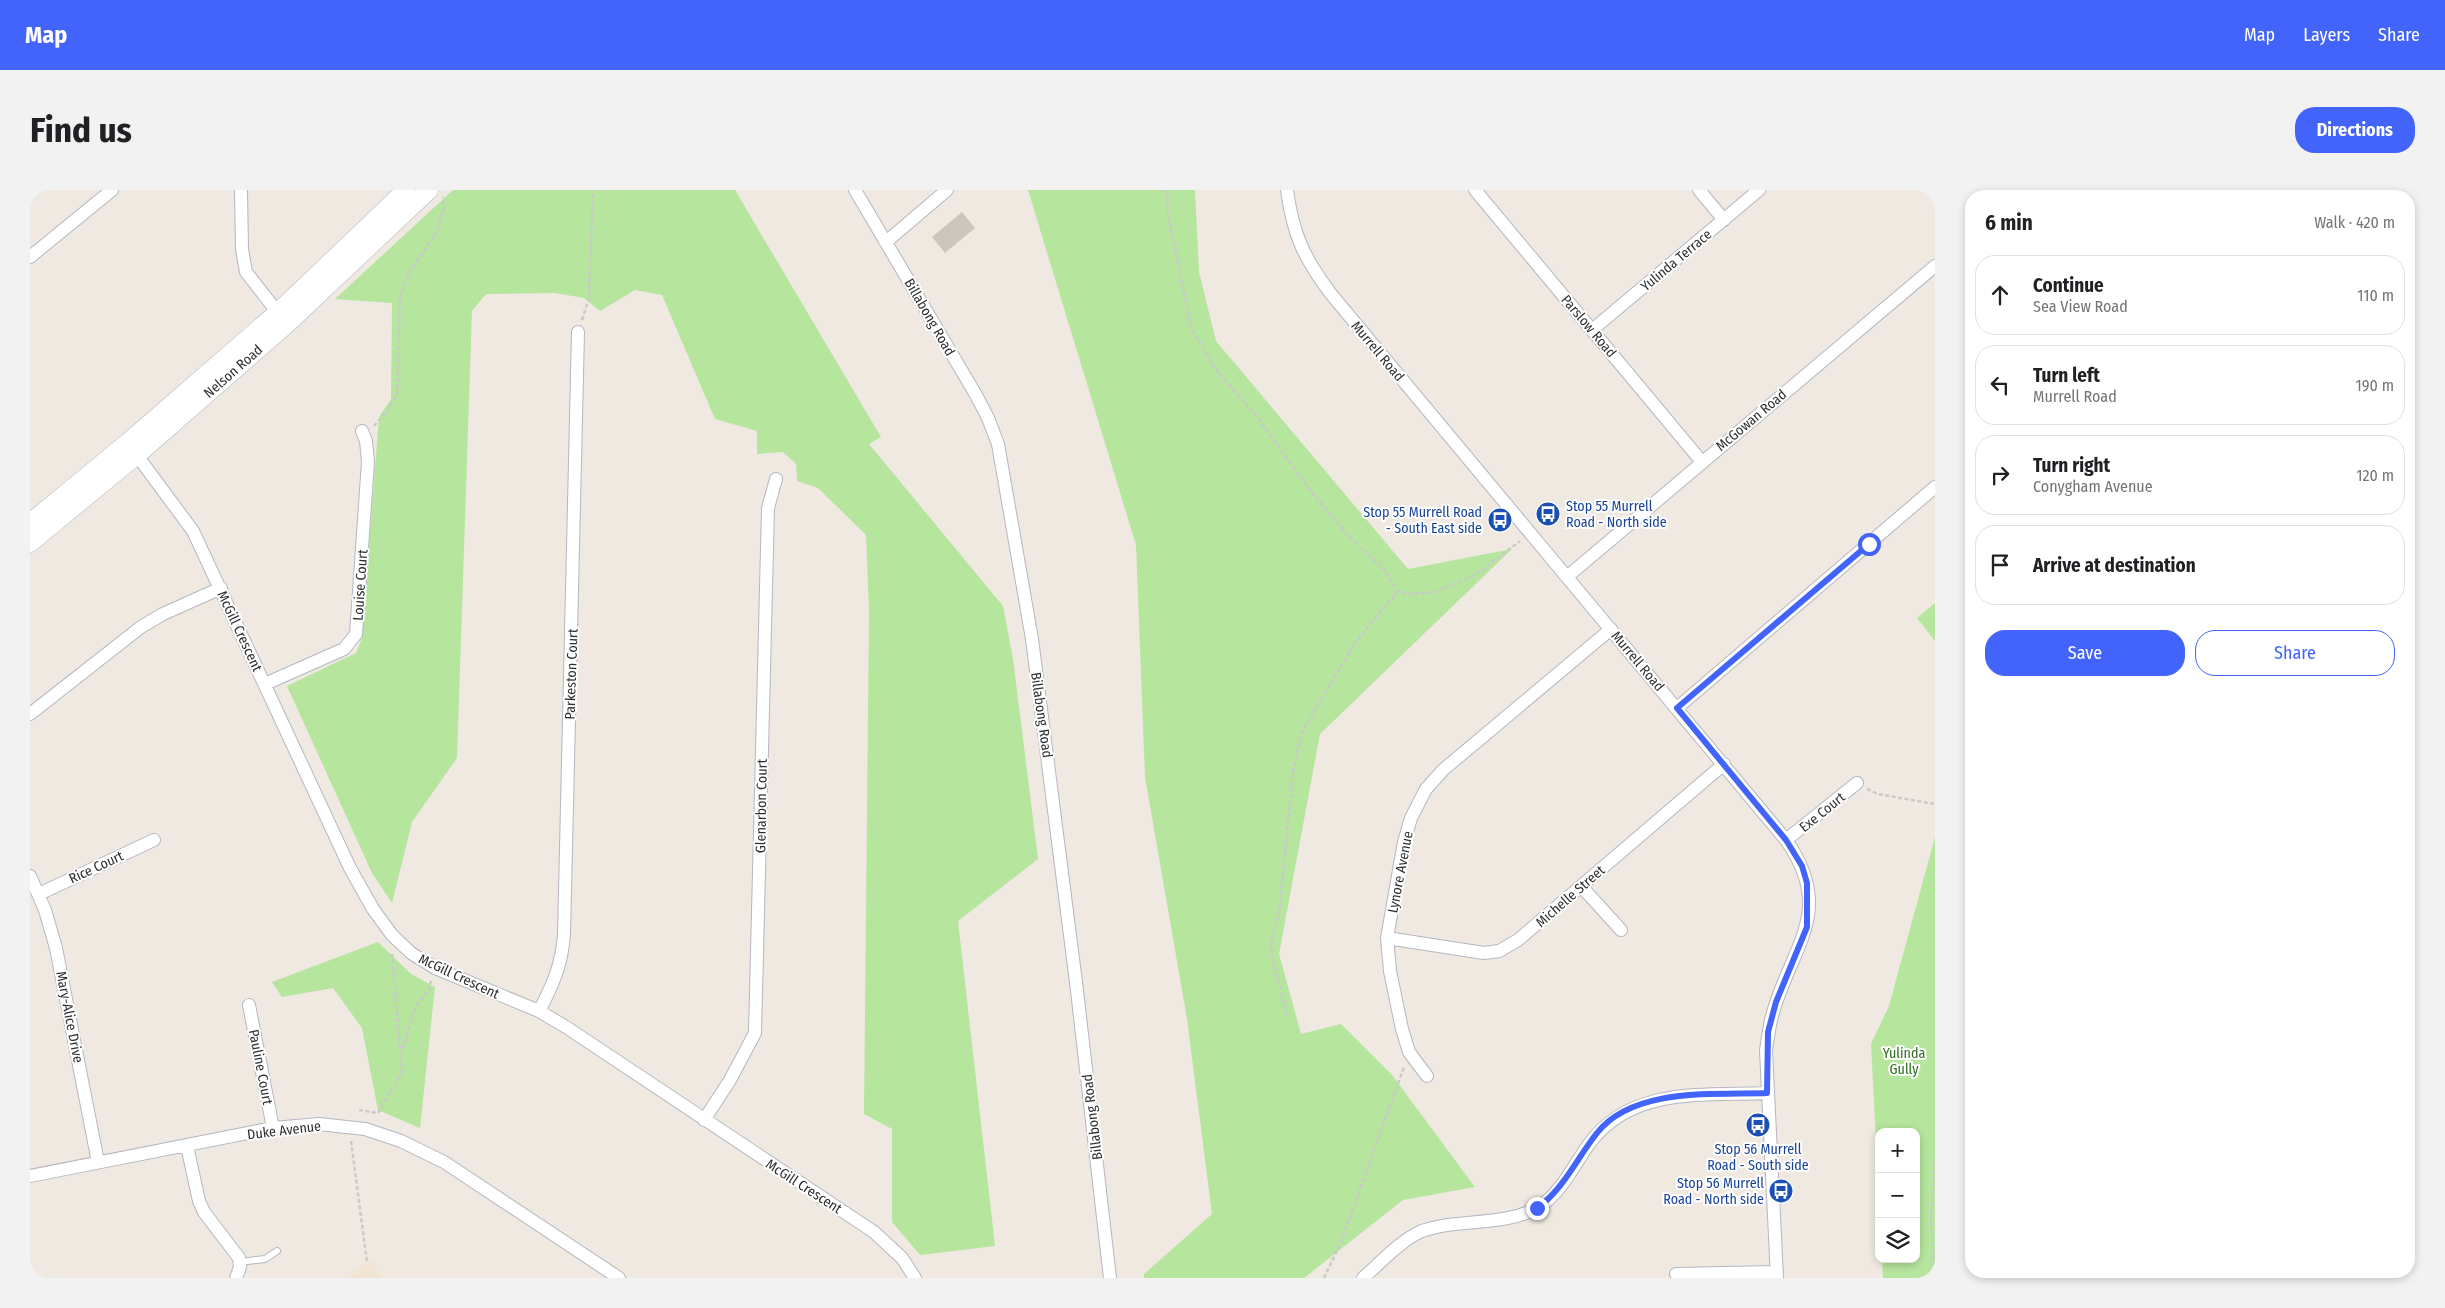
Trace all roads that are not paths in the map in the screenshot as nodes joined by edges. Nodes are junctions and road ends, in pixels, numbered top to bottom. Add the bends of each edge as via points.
1 (112, 190) edge
2 (241, 190) edge
3 (406, 190) edge
4 (856, 190) edge
5 (947, 190) edge
6 (1287, 190) edge
7 (1475, 190) edge
8 (1699, 190) edge
9 (1759, 190) edge
10 (436, 192) edge
11 (1724, 220) junction
12 (886, 242) junction
13 (30, 257) edge
14 (1935, 266) edge
15 (282, 318) junction
16 (1592, 330) junction
17 (578, 332) road end
18 (368, 428) road end
19 (132, 449) junction
20 (1702, 462) junction
21 (776, 479) dead end
22 (1935, 488) edge
23 (30, 524) edge
24 (30, 543) edge
25 (1568, 576) junction
26 (221, 588) junction
27 (1611, 629) junction
28 (265, 684) junction
29 (1677, 708) junction
30 (30, 714) edge
31 (1724, 764) junction
32 (1857, 784) road end
33 (154, 840) dead end
34 (1786, 840) junction
35 (30, 876) edge
36 (1581, 886) junction
37 (39, 894) junction
38 (1621, 930) dead end
39 (1387, 938) junction
40 (249, 1005) dead end
41 (539, 1011) junction
42 (1427, 1076) dead end
43 (1767, 1093) junction
44 (704, 1120) junction
45 (273, 1128) junction
46 (187, 1146) junction
47 (98, 1162) junction
48 (30, 1176) edge
49 (278, 1251) dead end
50 (240, 1262) junction
51 (1676, 1274) dead end
52 (1776, 1275) edge
53 (236, 1278) edge
54 (619, 1278) edge
55 (915, 1278) edge
56 (1110, 1278) edge
57 (1362, 1278) edge

1 - 13 street
2 - 15 street via 242,249 246,272
3 - 15 main road, Nelson Road
4 - 12 street, Billabong Road
5 - 12 street
6 - 25 street, Murrell Road via 1296,232 1315,273
7 - 16 street, Parslow Road
8 - 11 street
9 - 11 street, Yulinda Terrace
10 - 15 main road, Nelson Road
11 - 16 street, Yulinda Terrace
12 - 56 street, Billabong Road via 976,395 998,444 1037,678
14 - 20 street, McGowan Road
15 - 19 main road, Nelson Road
16 - 20 street, Parslow Road
17 - 41 street, Parkeston Court via 563,941 557,976
18 - 28 street, Louise Court via 356,634 344,649
19 - 23 main road, Nelson Road
19 - 24 main road, Nelson Road
19 - 26 street, McGill Crescent via 186,519
20 - 25 street, McGowan Road
21 - 44 street, Glenarbon Court via 768,508 755,1033
22 - 29 street
25 - 27 street, Murrell Road
26 - 28 street, McGill Crescent
26 - 30 street via 141,627
27 - 29 street, Murrell Road
27 - 39 street, Lynore Avenue via 1456,758 1426,789 1413,812 1404,842
28 - 41 street, McGill Crescent via 350,868 392,935 410,953 435,968
29 - 31 street, Murrell Road
31 - 34 street, Murrell Road
31 - 36 street, Michelle Street
32 - 34 street, Exe Court
33 - 37 street, Rice Court
34 - 43 street, Murrell Road via 1802,866 1809,913 1803,942 1772,1016 1766,1050
35 - 37 street, Mary-Alice Drive
36 - 38 street
36 - 39 street, Michelle Street via 1518,940 1499,951 1478,953
37 - 47 street, Mary-Alice Drive via 56,948
39 - 42 street, Lynore Avenue via 1395,996 1409,1052
40 - 45 street, Pauline Court
41 - 44 street, McGill Crescent
43 - 52 street, Murrell Road
43 - 57 street via 1678,1097 1636,1105 1601,1128 1558,1188 1537,1208 1516,1216 1422,1232
44 - 55 street, McGill Crescent via 874,1232 902,1258
45 - 46 street, Duke Avenue
45 - 54 street, Duke Avenue via 319,1124 349,1127 382,1134 425,1151
46 - 47 street, Duke Avenue
46 - 50 street via 198,1201
47 - 48 street, Duke Avenue
49 - 50 lane via 265,1259
50 - 53 street
51 - 52 street

